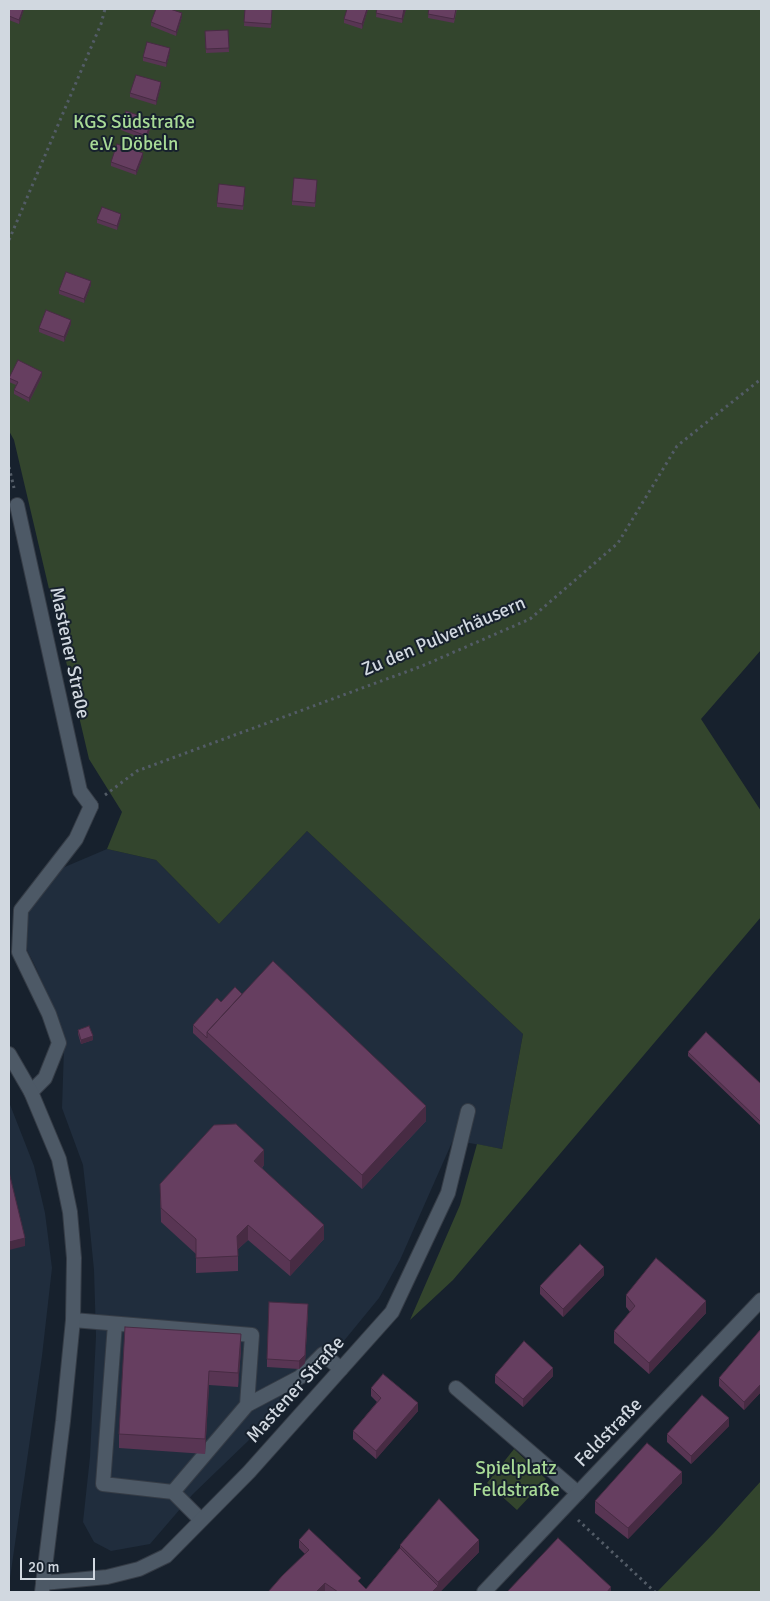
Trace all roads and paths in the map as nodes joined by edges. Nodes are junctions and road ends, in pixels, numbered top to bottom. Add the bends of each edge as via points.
1 (106, 9) edge
2 (9, 240) edge
3 (761, 379) edge
4 (17, 506) dead end
5 (91, 806) junction
6 (9, 1054) edge
7 (31, 1092) junction
8 (468, 1112) dead end
9 (761, 1300) edge
10 (72, 1320) junction
11 (116, 1324) junction
12 (341, 1369) junction
13 (456, 1388) dead end
14 (247, 1405) junction
15 (173, 1492) junction
16 (578, 1493) junction
17 (564, 1507) junction
18 (201, 1520) junction
19 (42, 1588) edge
20 (484, 1592) edge
21 (655, 1592) edge

1 - 2 path
3 - 5 path, Zu den Pulverhäusern via 677,446 618,543 530,619 422,666 136,771
4 - 5 street, Mastener Stra0e via 80,791
5 - 7 street via 76,839 21,910 19,952 49,1014 59,1043 45,1078
6 - 7 street, Mastener Straße
7 - 10 street, Mastener Straße via 59,1159 70,1212 74,1258
8 - 12 street, Mastener Straße via 448,1194 392,1312
9 - 16 street, Feldstraße
10 - 11 street
10 - 19 street, Mastener Straße
11 - 14 street via 252,1335
11 - 15 street via 103,1484
12 - 14 street via 323,1354 300,1377
12 - 18 street, Mastener Straße via 249,1472
13 - 16 street
14 - 15 street
15 - 18 street
16 - 17 street, Feldstraße
17 - 20 street, Feldstraße
17 - 21 path
18 - 19 street, Mastener Straße via 166,1556 139,1569

